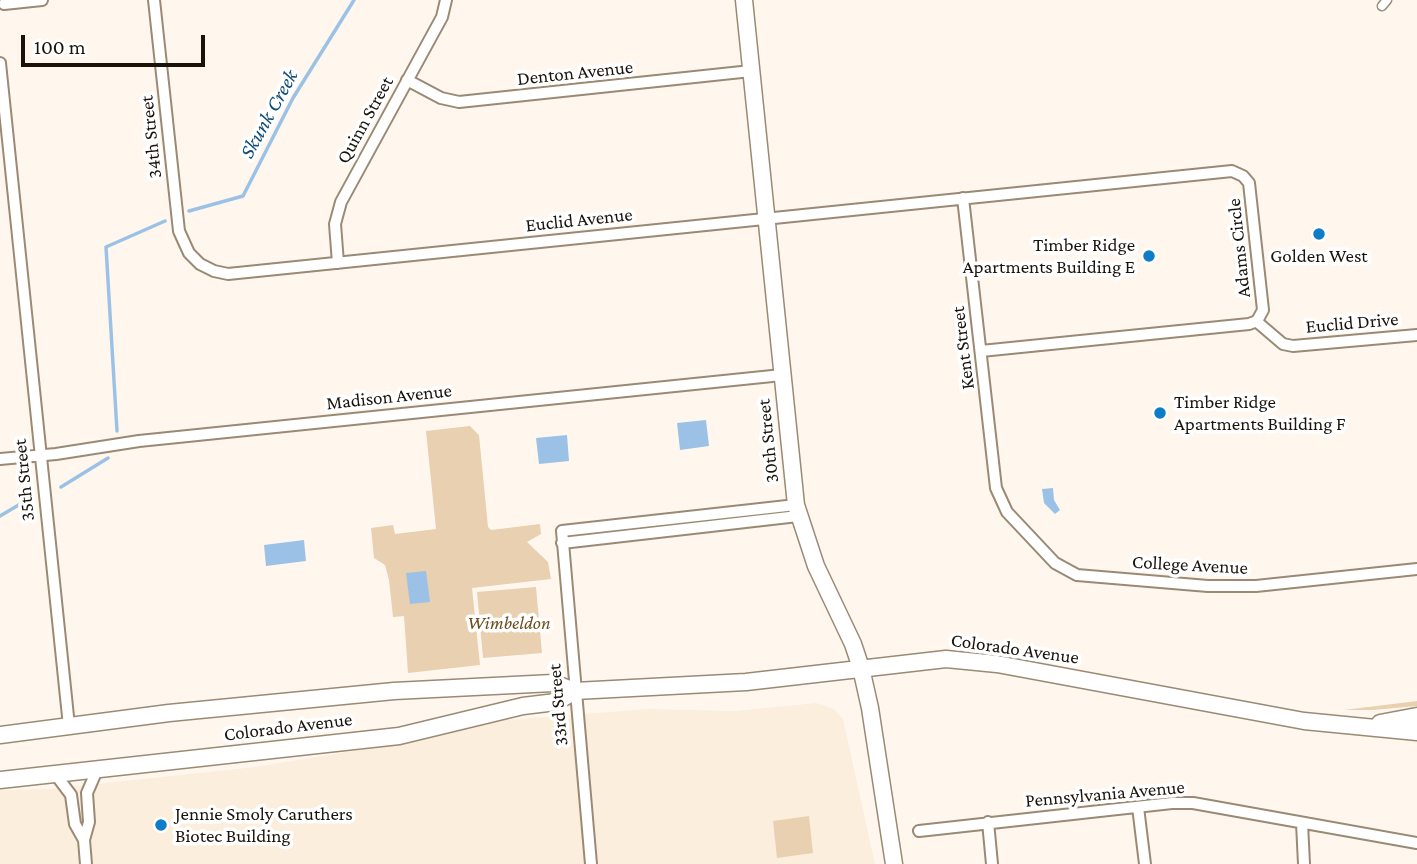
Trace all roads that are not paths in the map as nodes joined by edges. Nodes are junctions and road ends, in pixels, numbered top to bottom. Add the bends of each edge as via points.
1 (42, 0) edge
2 (154, 0) edge
3 (446, 0) edge
4 (744, 0) edge
5 (2, 6) edge
6 (0, 63) edge
7 (751, 71) junction
8 (407, 80) junction
9 (963, 198) junction
10 (766, 218) junction
11 (338, 263) junction
12 (200, 264) joint
13 (1256, 321) junction
14 (1417, 335) edge
15 (981, 351) junction
16 (782, 374) junction
17 (39, 457) junction
18 (0, 459) edge
19 (998, 493) joint
20 (797, 510) junction
21 (1417, 569) edge
22 (861, 668) junction
23 (575, 691) junction
24 (1417, 716) edge
25 (69, 726) junction
26 (1364, 726) junction
27 (1417, 732) edge
28 (0, 735) edge
29 (97, 770) junction
30 (56, 775) junction
31 (0, 780) edge
32 (1138, 807) junction
33 (988, 822) junction
34 (1303, 823) junction
35 (919, 831) dead end
36 (84, 840) junction
37 (1417, 844) edge
38 (86, 864) edge
39 (591, 864) edge
40 (894, 864) edge
41 (992, 864) edge
42 (1145, 864) edge
43 (1304, 864) edge

1 - 5 street
2 - 12 street, 34th Street via 179,231
3 - 8 street, Quinn Street via 442,17
4 - 7 main road, 30th Street
6 - 17 street, 35th Street
7 - 8 street, Denton Avenue via 459,102
7 - 10 main road, 30th Street
8 - 11 street, Quinn Street via 341,202 335,224
9 - 10 street, Euclid Avenue
9 - 13 street, Adams Circle via 1232,171 1243,176 1251,193 1263,310
9 - 15 street, Kent Street
10 - 11 street, Euclid Avenue
10 - 16 main road, 30th Street
11 - 12 street, Euclid Avenue via 228,274
13 - 14 street, Euclid Drive via 1283,344 1293,345
13 - 15 street, Adams Circle
15 - 19 street, Kent Street
16 - 17 street, Madison Avenue via 151,439
16 - 20 main road, 30th Street
17 - 18 street, Madison Avenue
17 - 25 street, 35th Street
19 - 21 street, College Avenue via 1007,512 1055,563 1077,575 1256,586
20 - 22 main road, 30th Street
20 - 23 street, 33rd Street via 562,543
22 - 23 main road, Colorado Avenue via 746,682
22 - 26 main road, Colorado Avenue via 920,660 967,660 1304,721
22 - 40 main road, 30th Street
23 - 25 main road, Colorado Avenue via 553,683 436,687
23 - 29 main road, Colorado Avenue via 556,702 400,736
23 - 39 street, 33rd Street
24 - 26 main road, Colorado Avenue
25 - 28 main road, Colorado Avenue
26 - 27 main road, Colorado Avenue
29 - 30 main road, Colorado Avenue
29 - 36 street via 87,793 89,822
30 - 31 main road, Colorado Avenue
30 - 36 street via 71,795 75,824
32 - 33 street, Pennsylvania Avenue
32 - 34 street, Pennsylvania Avenue via 1193,803
32 - 42 street
33 - 35 street, Pennsylvania Avenue
33 - 41 street
34 - 37 street, Pennsylvania Avenue
34 - 43 street
36 - 38 street

